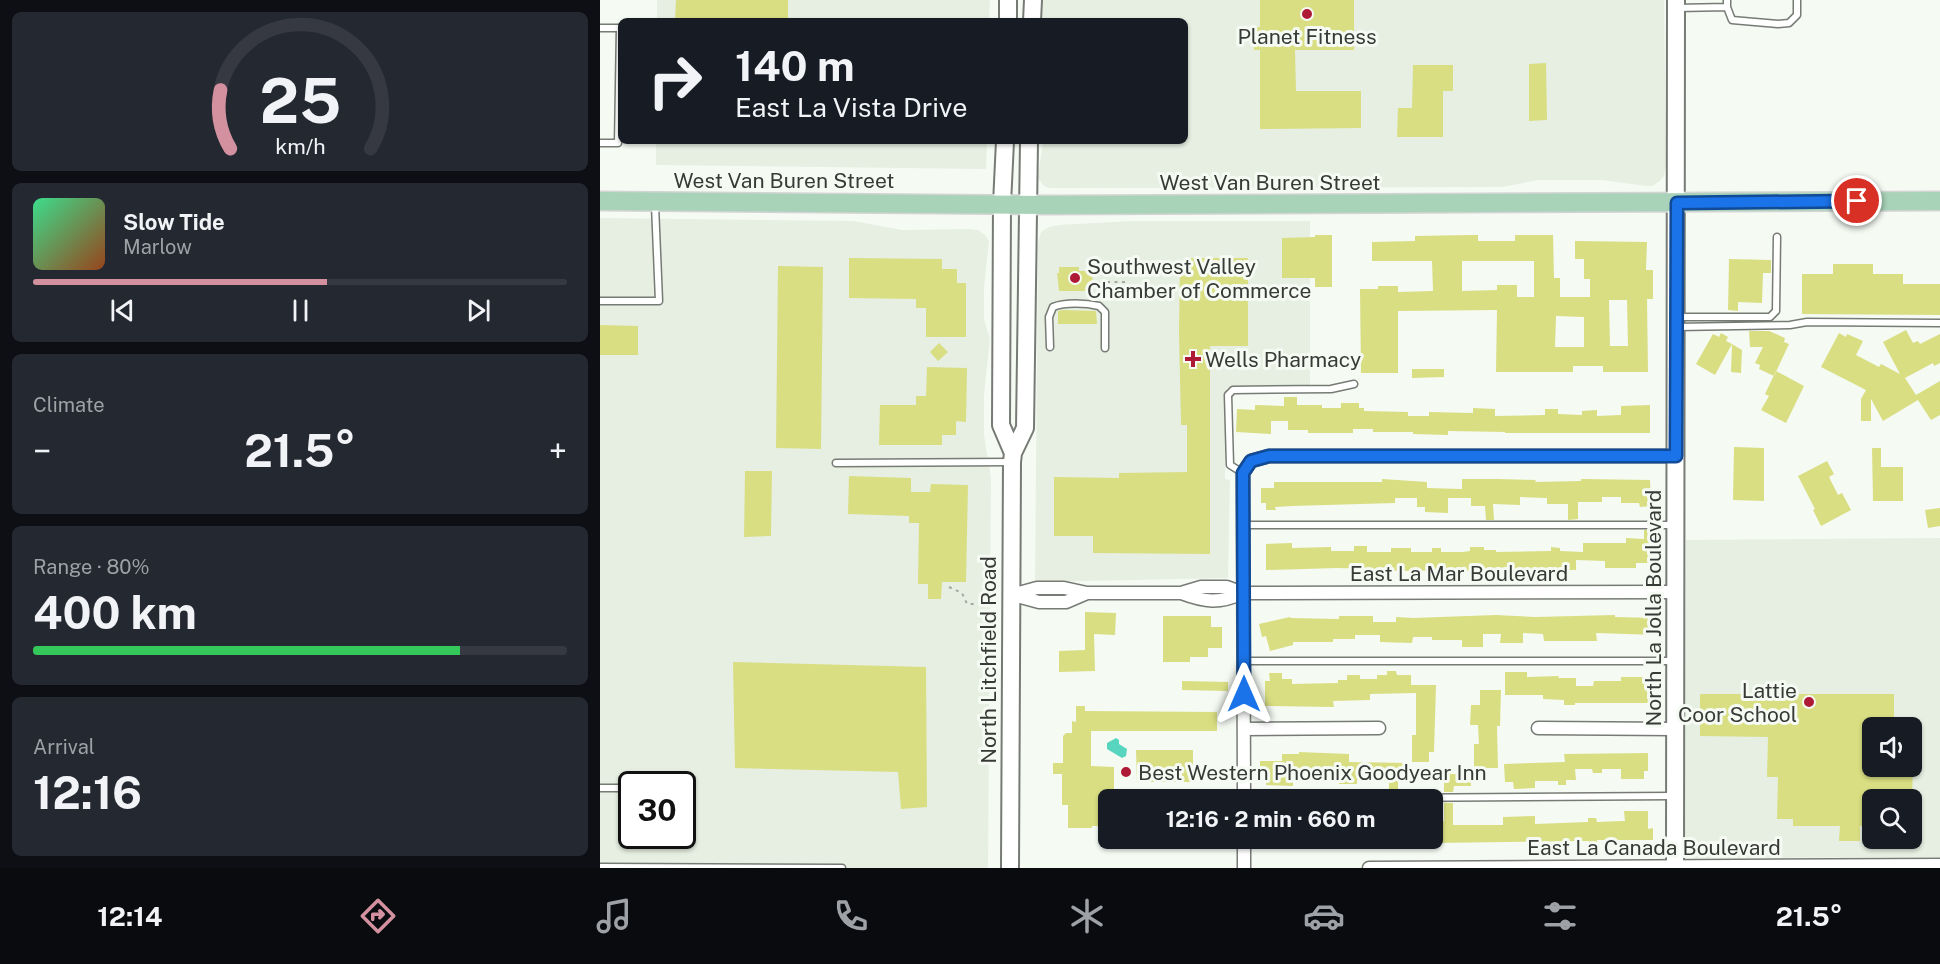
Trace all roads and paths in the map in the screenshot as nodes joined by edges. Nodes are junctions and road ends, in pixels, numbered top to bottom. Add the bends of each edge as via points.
1 (1008, 0) edge
2 (1033, 0) edge
3 (1797, 0) edge
4 (1676, 4) edge
5 (1727, 4) edge
6 (1008, 18) edge
7 (1032, 18) edge
8 (600, 28) edge
9 (618, 28) edge
10 (600, 143) edge
11 (618, 143) edge
12 (1005, 144) edge
13 (1029, 144) edge
14 (600, 201) edge
15 (1940, 201) edge
16 (654, 202) junction
17 (1677, 203) junction
18 (1002, 204) junction
19 (1027, 205) junction
20 (1777, 237) dead end
21 (1092, 282) dead end
22 (1128, 282) dead end
23 (600, 301) edge
24 (1676, 322) junction
25 (1940, 322) edge
26 (1050, 347) dead end
27 (1105, 348) dead end
28 (1354, 384) dead end
29 (1676, 456) junction
30 (1012, 457) junction
31 (836, 464) dead end
32 (1243, 473) junction
33 (1243, 525) junction
34 (1676, 525) junction
35 (949, 587) dead end
36 (1676, 592) junction
37 (1243, 593) junction
38 (1011, 595) junction
39 (982, 604) dead end
40 (1244, 661) junction
41 (1675, 661) junction
42 (1379, 728) dead end
43 (1538, 728) dead end
44 (1244, 729) junction
45 (1675, 729) junction
46 (600, 788) edge
47 (618, 788) edge
48 (1244, 789) edge
49 (1674, 796) junction
50 (1443, 798) edge
51 (1244, 849) edge
52 (1940, 865) edge
53 (600, 867) edge
54 (1675, 867) edge
55 (842, 868) edge
56 (1010, 868) edge
57 (1244, 868) edge
58 (1369, 868) edge

1 - 6 main road
2 - 7 main road
3 - 5 lane via 1797,15 1789,23 1732,20
4 - 5 lane
4 - 17 main road, North La Jolla Boulevard
8 - 9 lane
10 - 11 lane
12 - 18 main road, North Litchfield Road
13 - 19 main road, North Litchfield Road
14 - 16 main road, West Van Buren Street
15 - 17 main road, West Van Buren Street
16 - 18 main road, West Van Buren Street
16 - 23 lane via 659,301
17 - 19 main road, West Van Buren Street
17 - 24 main road, North La Jolla Boulevard
18 - 19 main road, West Van Buren Street
18 - 30 main road, North Litchfield Road via 1000,425
19 - 30 main road, North Litchfield Road via 1025,428
20 - 24 lane via 1776,311 1770,317 1708,317
21 - 22 path
24 - 25 lane
24 - 29 main road, North La Jolla Boulevard
26 - 27 lane via 1049,317 1053,307 1088,304 1105,312
28 - 32 lane via 1331,389 1233,390 1228,395 1230,465
29 - 32 street via 1269,456 1251,461
29 - 34 main road, North La Jolla Boulevard
30 - 31 lane
30 - 38 main road, North Litchfield Road
32 - 33 street
33 - 34 lane
33 - 37 street
34 - 36 main road, North La Jolla Boulevard
35 - 39 path via 962,593 967,604
36 - 37 street, East La Mar Boulevard
36 - 41 main road, North La Jolla Boulevard
37 - 38 street, East La Mar Boulevard via 1227,587 1181,592 1087,593 1037,588
37 - 40 street
38 - 56 main road, North Litchfield Road
40 - 41 lane
40 - 44 street
41 - 45 main road, North La Jolla Boulevard
42 - 44 street
43 - 45 street
44 - 48 street
45 - 49 main road, North La Jolla Boulevard
46 - 47 lane
49 - 50 lane
49 - 54 main road, North La Jolla Boulevard
51 - 57 street
52 - 54 street, East La Canada Boulevard
53 - 55 lane
54 - 58 street, East La Canada Boulevard

